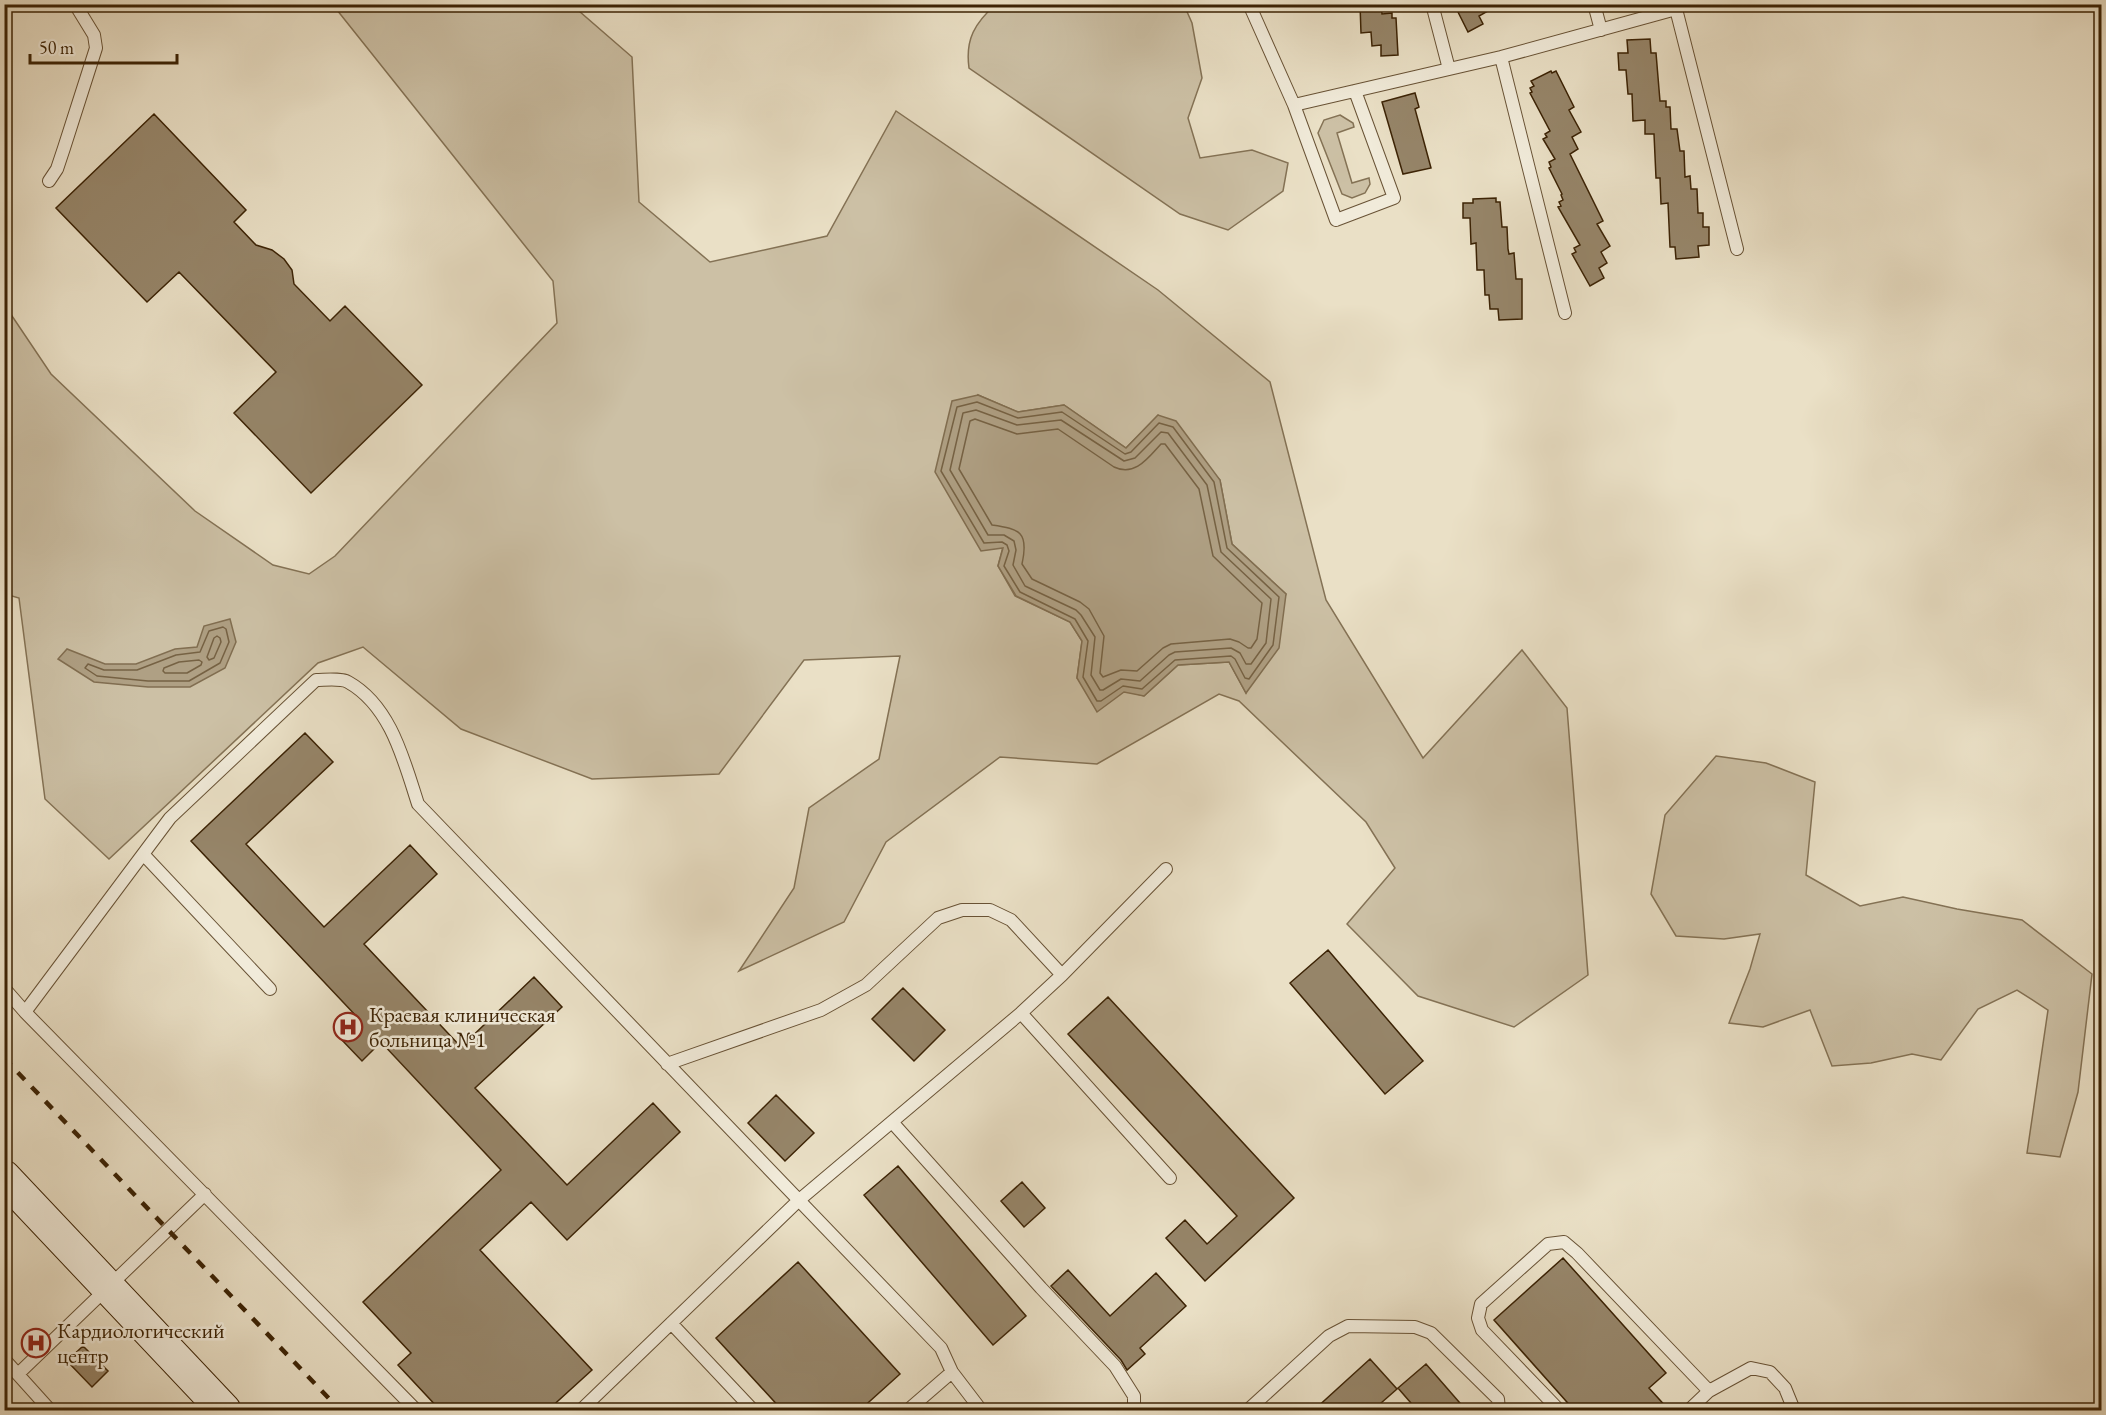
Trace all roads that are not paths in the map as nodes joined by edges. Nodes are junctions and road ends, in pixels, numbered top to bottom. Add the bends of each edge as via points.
1 (75, 4) edge
2 (1250, 4) edge
3 (1432, 4) edge
4 (1594, 4) edge
5 (1601, 30) junction
6 (1501, 57) junction
7 (1449, 69) junction
8 (1354, 91) junction
9 (1294, 105) junction
10 (49, 181) dead end
11 (1737, 249) dead end
12 (1565, 313) dead end
13 (143, 854) junction
14 (1166, 869) dead end
15 (1062, 975) junction
16 (4, 988) edge
17 (270, 989) dead end
18 (25, 1012) junction
19 (1021, 1013) junction
20 (667, 1064) junction
21 (892, 1122) junction
22 (4, 1177) edge
23 (1170, 1178) dead end
24 (205, 1194) junction
25 (798, 1201) junction
26 (108, 1287) junction
27 (671, 1323) junction
28 (4, 1359) edge
29 (952, 1372) junction
30 (18, 1374) junction
31 (1709, 1391) junction
32 (50, 1410) edge
33 (224, 1410) edge
34 (416, 1410) edge
35 (581, 1410) edge
36 (753, 1410) edge
37 (908, 1410) edge
38 (981, 1410) edge
39 (1134, 1410) edge
40 (1248, 1410) edge
41 (1499, 1410) edge
42 (1559, 1410) edge
43 (1689, 1410) edge
44 (1794, 1410) edge

1 - 10 lane via 94,35 96,48 57,169
2 - 9 lane
3 - 7 lane
4 - 5 lane
5 - 6 lane
5 - 11 lane via 1677,9
6 - 7 lane
6 - 12 lane
7 - 8 lane
8 - 9 lane
8 - 9 lane via 1394,198 1336,220
13 - 17 lane
13 - 18 lane
13 - 20 lane via 170,818 316,680 347,681 375,705 397,740 418,804
14 - 15 lane
15 - 19 lane
15 - 20 lane via 1011,920 990,910 962,910 938,918 866,985 821,1010
16 - 18 lane
18 - 24 lane
19 - 21 lane
19 - 23 lane
20 - 25 lane
21 - 25 lane
21 - 39 lane via 1115,1366 1134,1395
22 - 26 main road
24 - 26 lane
24 - 34 lane
25 - 27 lane
25 - 29 lane via 941,1348
26 - 30 lane
26 - 33 main road
27 - 35 lane
27 - 36 lane
28 - 30 lane
29 - 37 lane
29 - 38 lane
30 - 32 lane
31 - 42 lane via 1577,1252 1564,1242 1548,1244 1481,1304 1478,1318 1482,1330
31 - 43 lane
31 - 44 lane via 1751,1368 1770,1372 1785,1389
40 - 41 lane via 1329,1336 1348,1326 1414,1326 1431,1333 1498,1399

